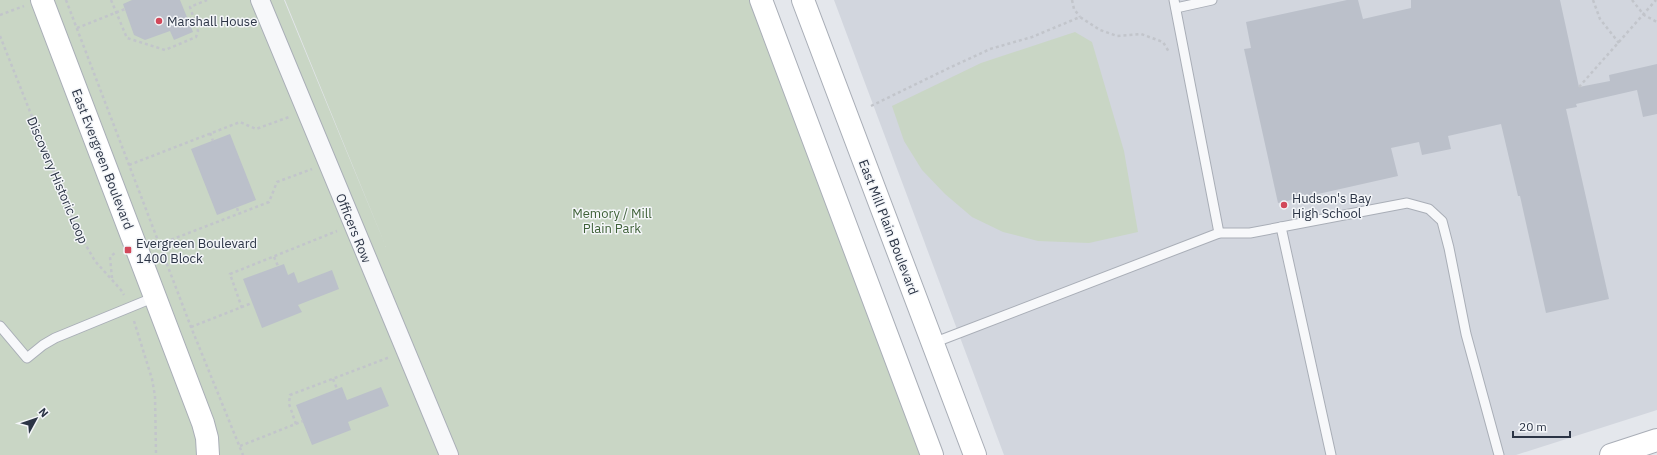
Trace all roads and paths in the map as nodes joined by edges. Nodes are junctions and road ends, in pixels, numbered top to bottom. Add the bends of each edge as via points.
1 (66, 0) edge
2 (112, 0) edge
3 (207, 0) edge
4 (260, 0) edge
5 (760, 0) edge
6 (803, 0) edge
7 (1072, 0) edge
8 (1212, 0) edge
9 (1593, 0) edge
10 (1632, 0) edge
11 (1656, 0) edge
12 (34, 2) edge
13 (1175, 4) edge
14 (125, 10) dead end
15 (117, 13) junction
16 (0, 15) edge
17 (1644, 15) junction
18 (1080, 17) junction
19 (1657, 22) edge
20 (77, 28) junction
21 (0, 36) edge
22 (1619, 43) junction
23 (1184, 49) junction
24 (1580, 87) dead end
25 (872, 106) dead end
26 (306, 110) junction
27 (210, 134) junction
28 (213, 141) dead end
29 (327, 163) junction
30 (129, 165) junction
31 (236, 208) dead end
32 (239, 214) junction
33 (353, 225) junction
34 (1281, 227) junction
35 (1220, 233) junction
36 (160, 244) junction
37 (119, 251) dead end
38 (274, 256) junction
39 (278, 266) dead end
40 (112, 278) junction
41 (155, 297) junction
42 (252, 303) dead end
43 (130, 307) junction
44 (242, 308) junction
45 (0, 326) edge
46 (191, 327) junction
47 (933, 343) junction
48 (405, 351) junction
49 (333, 379) junction
50 (337, 389) dead end
51 (303, 421) dead end
52 (296, 424) junction
53 (1657, 440) edge
54 (240, 446) junction
55 (1635, 451) edge
56 (156, 455) edge
57 (208, 455) edge
58 (243, 455) edge
59 (449, 455) edge
60 (932, 455) edge
61 (975, 455) edge
62 (1330, 455) edge
63 (1499, 455) edge
64 (1611, 455) edge

1 - 20 path
2 - 15 path
3 - 15 path via 190,7 198,31 196,37 165,50 127,38
4 - 26 street, Officers Row
5 - 60 main road
6 - 47 main road, East Mill Plain Boulevard
7 - 18 path via 1074,9
8 - 13 lane
9 - 22 path via 1600,19
10 - 17 path
11 - 17 path
12 - 16 path
12 - 41 main road, East Evergreen Boulevard
13 - 23 lane
14 - 15 path
15 - 20 path
17 - 19 path
17 - 22 path
18 - 23 path via 1100,30 1117,36 1141,34 1163,42 1170,52
18 - 25 path via 1032,37 990,49
20 - 30 path
21 - 40 path, Discovery Historic Loop via 77,230 95,261
22 - 24 path
23 - 35 lane
26 - 27 path via 256,129 240,122
26 - 29 street, Officers Row
27 - 28 path
27 - 30 path
29 - 32 path via 277,182 269,202
29 - 33 street, Officers Row
30 - 36 path
31 - 32 path
32 - 36 path
33 - 38 path
33 - 48 street, Officers Row
34 - 35 lane via 1250,233
34 - 62 lane
34 - 63 lane via 1407,203 1429,209 1442,221 1466,334
35 - 47 lane
36 - 46 path
37 - 40 path via 110,257
38 - 39 path
38 - 44 path via 230,274
40 - 43 path, Discovery Historic Loop via 122,290
41 - 43 lane
41 - 57 main road, East Evergreen Boulevard via 203,423
42 - 44 path
43 - 45 lane via 55,338 27,358
43 - 56 path, Discovery Historic Loop via 152,379
44 - 46 path
46 - 54 path
47 - 61 main road, East Mill Plain Boulevard
48 - 49 path
48 - 59 street, Officers Row
49 - 50 path
49 - 52 path via 290,395 289,404
51 - 52 path
52 - 54 path
53 - 55 main road
54 - 58 path
55 - 64 main road

